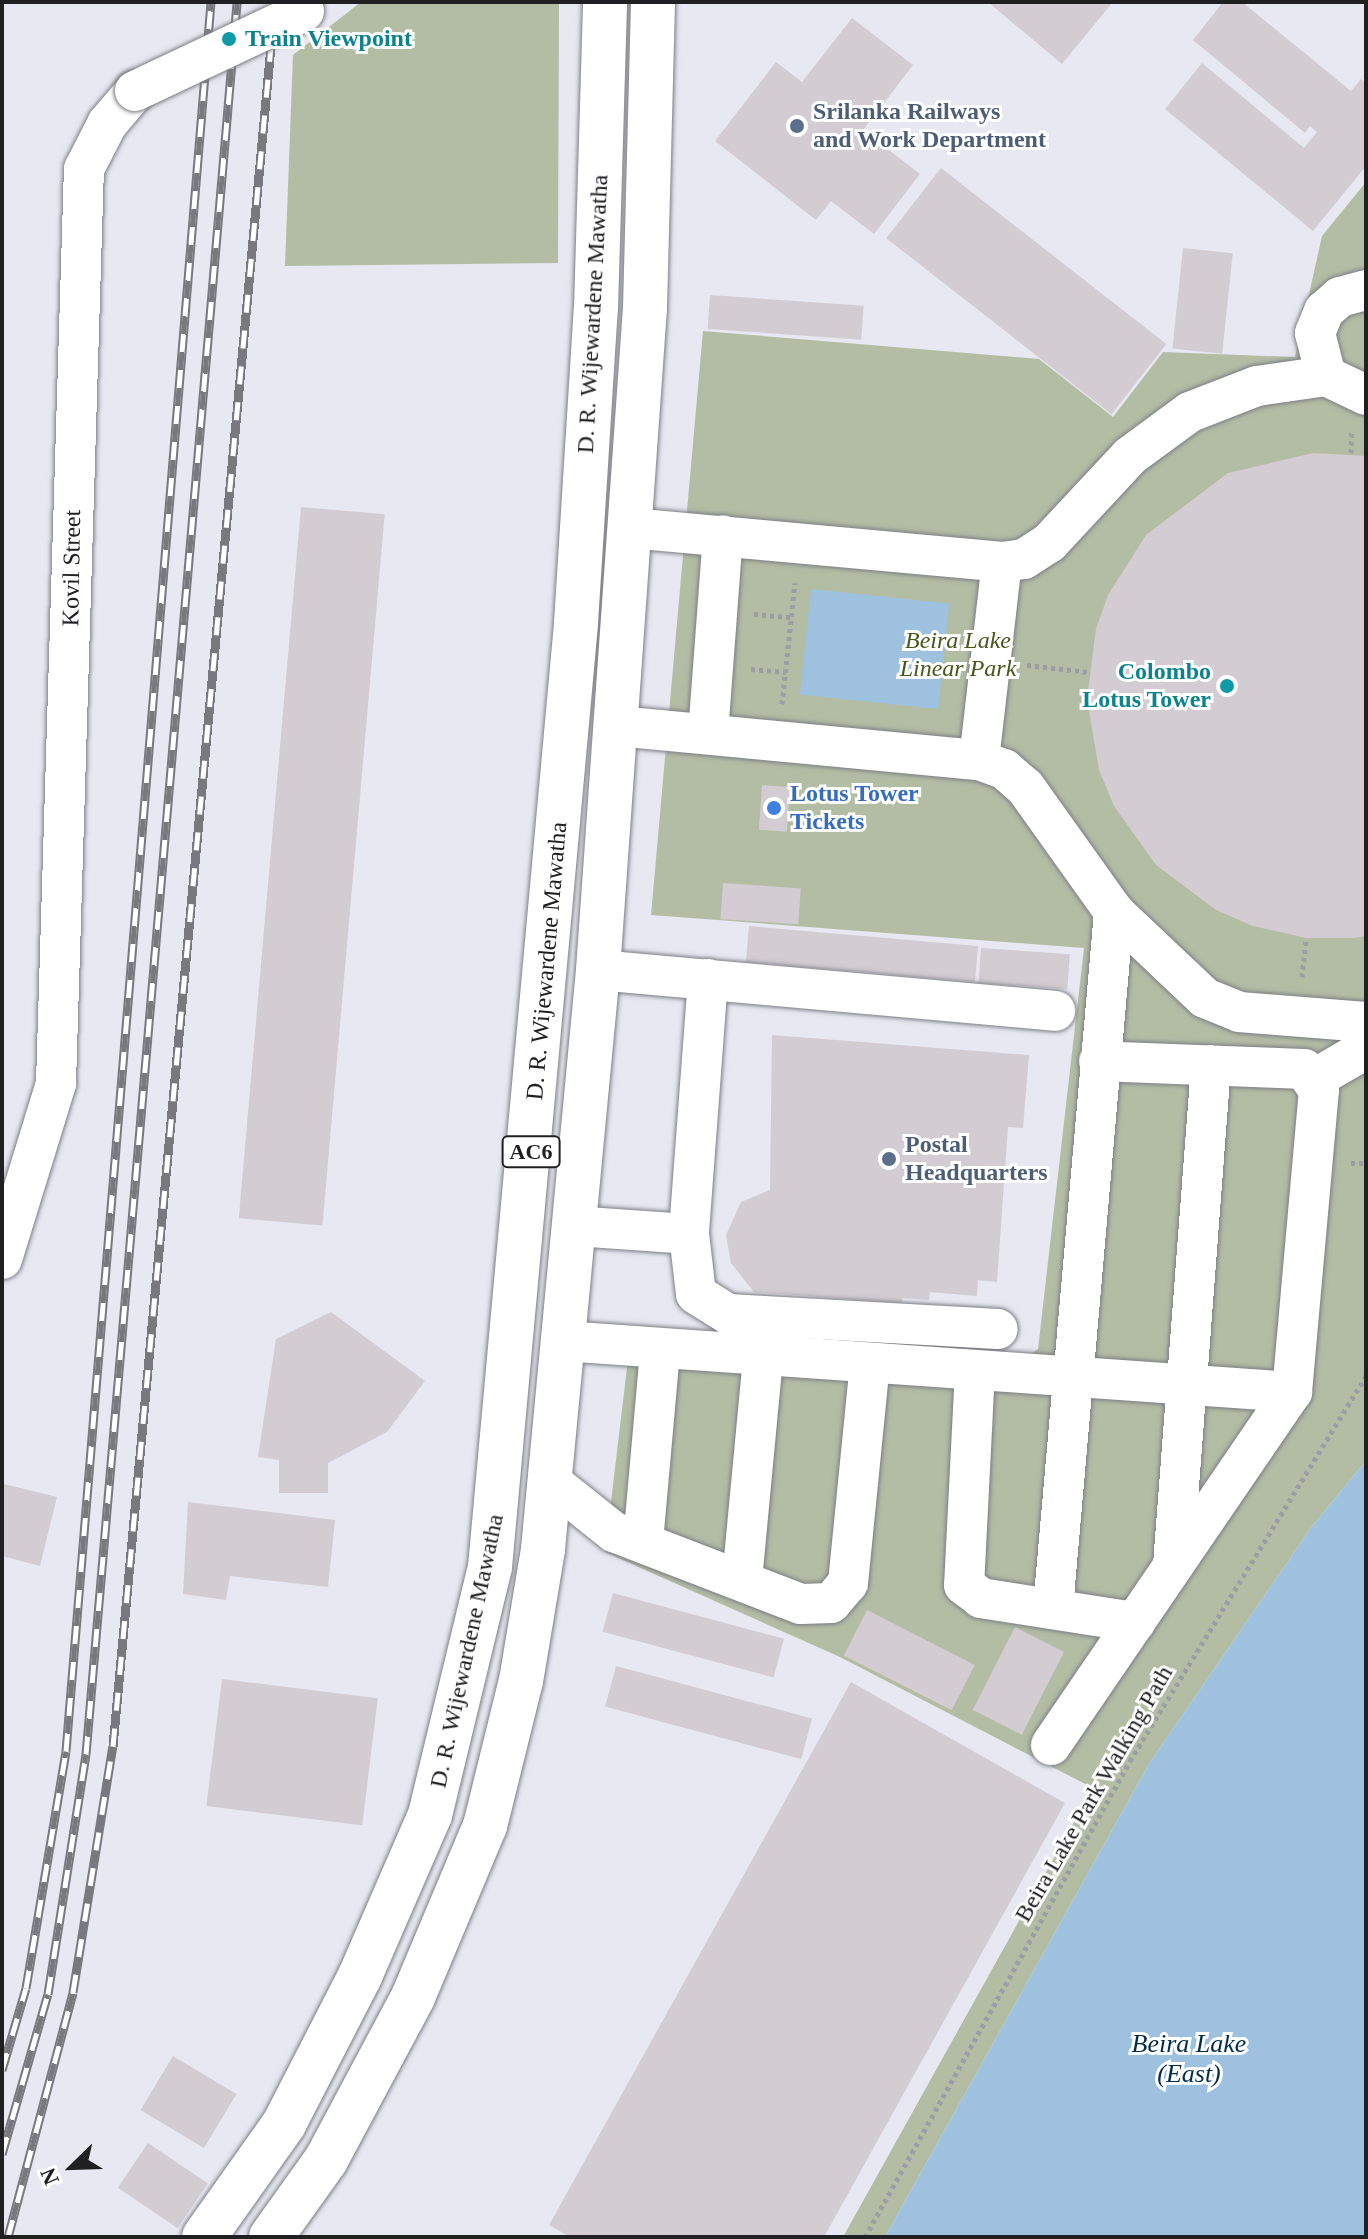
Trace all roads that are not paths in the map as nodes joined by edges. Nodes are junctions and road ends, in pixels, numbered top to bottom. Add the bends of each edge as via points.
1 (605, 2) edge
2 (653, 2) edge
3 (313, 6) edge
4 (1366, 290) edge
5 (596, 308) junction
6 (645, 308) junction
7 (1326, 376) junction
8 (1366, 395) edge
9 (630, 528) junction
10 (723, 536) junction
11 (1002, 562) junction
12 (617, 726) junction
13 (708, 734) junction
14 (979, 760) junction
15 (1114, 912) junction
16 (598, 970) junction
17 (708, 979) junction
18 (1055, 1011) dead end
19 (1366, 1022) edge
20 (1366, 1049) edge
21 (1099, 1061) junction
22 (1211, 1065) junction
23 (1316, 1078) junction
24 (574, 1226) junction
25 (689, 1234) junction
26 (2, 1259) edge
27 (998, 1329) dead end
28 (563, 1341) junction
29 (660, 1350) junction
30 (763, 1357) junction
31 (870, 1363) junction
32 (975, 1370) junction
33 (1073, 1376) junction
34 (1185, 1385) junction
35 (1292, 1392) junction
36 (550, 1481) junction
37 (643, 1542) junction
38 (1173, 1565) junction
39 (742, 1580) junction
40 (1053, 1608) junction
41 (1135, 1622) junction
42 (1051, 1745) dead end
43 (204, 2237) edge
44 (271, 2237) edge

1 - 5 main road, D. R. Wijewardene Mawatha / AC6
2 - 6 main road, D. R. Wijewardene Mawatha / AC6
3 - 26 lane, Kovil Street, bridge via 135,91 107,124 84,169 56,1083
4 - 7 lane via 1340,297 1324,311 1315,333
5 - 6 main road
5 - 43 main road, D. R. Wijewardene Mawatha / AC6 via 572,671 490,1567 430,1815 360,1976 284,2124
6 - 9 main road, D. R. Wijewardene Mawatha / AC6
7 - 8 lane
7 - 11 lane via 1257,386 1190,412 1130,456 1049,543 1024,559
9 - 10 lane
9 - 12 main road, D. R. Wijewardene Mawatha / AC6
10 - 11 lane
10 - 13 lane
11 - 14 lane
12 - 13 lane
12 - 16 main road, D. R. Wijewardene Mawatha / AC6
13 - 14 lane
14 - 15 lane via 1004,769 1025,787
15 - 19 lane via 1220,1006
15 - 21 lane
16 - 17 lane
16 - 24 main road, D. R. Wijewardene Mawatha / AC6
17 - 18 lane
17 - 25 lane
20 - 23 lane
21 - 22 lane
21 - 33 lane
22 - 23 lane via 1304,1069
22 - 34 lane
23 - 35 lane
24 - 25 lane
24 - 28 main road, D. R. Wijewardene Mawatha / AC6
25 - 27 lane via 690,1278 696,1294 718,1312
28 - 29 lane
28 - 36 main road, D. R. Wijewardene Mawatha / AC6
29 - 30 lane
29 - 37 lane
30 - 31 lane
30 - 39 lane
31 - 32 lane
31 - 39 lane via 848,1583 840,1596 814,1607
32 - 33 lane
32 - 40 lane via 961,1576 981,1598
33 - 34 lane
33 - 40 lane
34 - 35 lane
34 - 38 lane
35 - 38 lane
36 - 37 lane via 608,1528
36 - 44 main road, D. R. Wijewardene Mawatha / AC6 via 521,1681 485,1826 413,1997 326,2160
37 - 39 lane
38 - 41 lane
40 - 41 lane
41 - 42 lane

